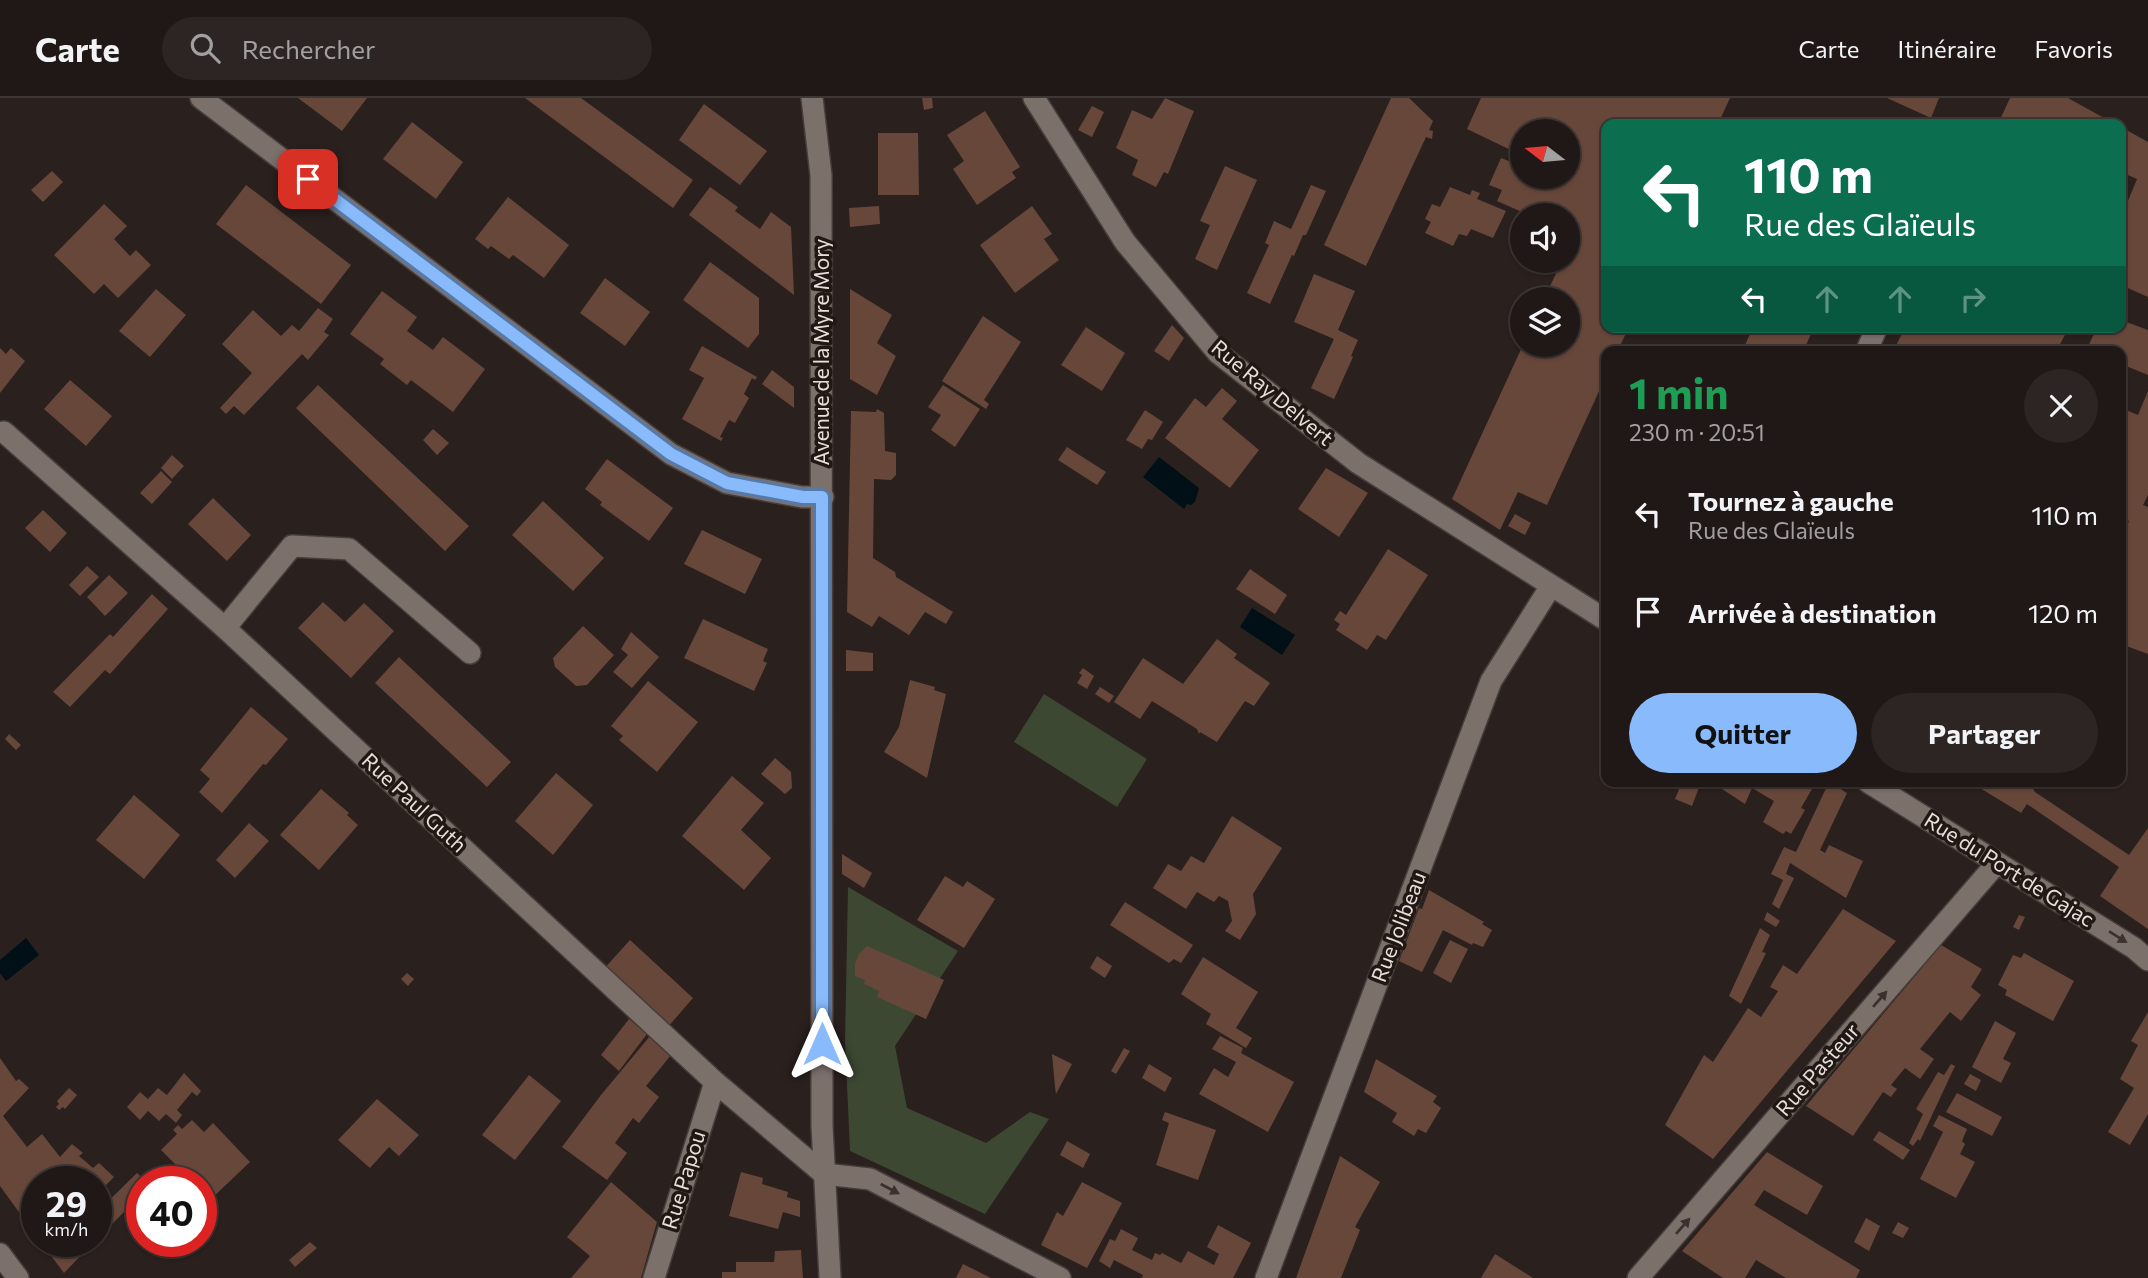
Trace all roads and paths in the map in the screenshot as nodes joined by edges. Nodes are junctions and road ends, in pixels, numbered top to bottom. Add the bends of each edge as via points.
1 (201, 98) edge
2 (812, 98) edge
3 (1034, 98) edge
4 (4, 432) dead end
5 (822, 497) junction
6 (1551, 586) junction
7 (1601, 617) edge
8 (225, 628) junction
9 (470, 653) dead end
10 (1876, 787) edge
11 (1997, 863) junction
12 (2148, 960) edge
13 (715, 1082) junction
14 (824, 1174) junction
15 (0, 1254) edge
16 (18, 1278) edge
17 (654, 1278) edge
18 (830, 1278) edge
19 (1060, 1278) edge
20 (1266, 1278) edge
21 (1638, 1278) edge

1 - 5 street via 671,454 727,483
2 - 5 street, Avenue de la Myre Mory via 821,175
3 - 6 street, Rue Ray Delvert via 1125,242 1218,353 1357,463
4 - 8 street, Rue Paul Guth
5 - 14 street, Avenue de la Myre Mory
6 - 7 street
6 - 20 street, Rue Jolibeau via 1491,681
8 - 9 street via 292,545 349,549
8 - 13 street, Rue Paul Guth
10 - 11 street, Rue du Port de Gajac
11 -> 12 street, Rue du Port de Gajac
21 -> 11 street, Rue Pasteur
13 - 14 street, Rue Paul Guth
13 - 17 street, Rue Papou
14 - 18 street, Avenue de la Myre Mory
14 -> 19 street via 870,1179
15 - 16 street

